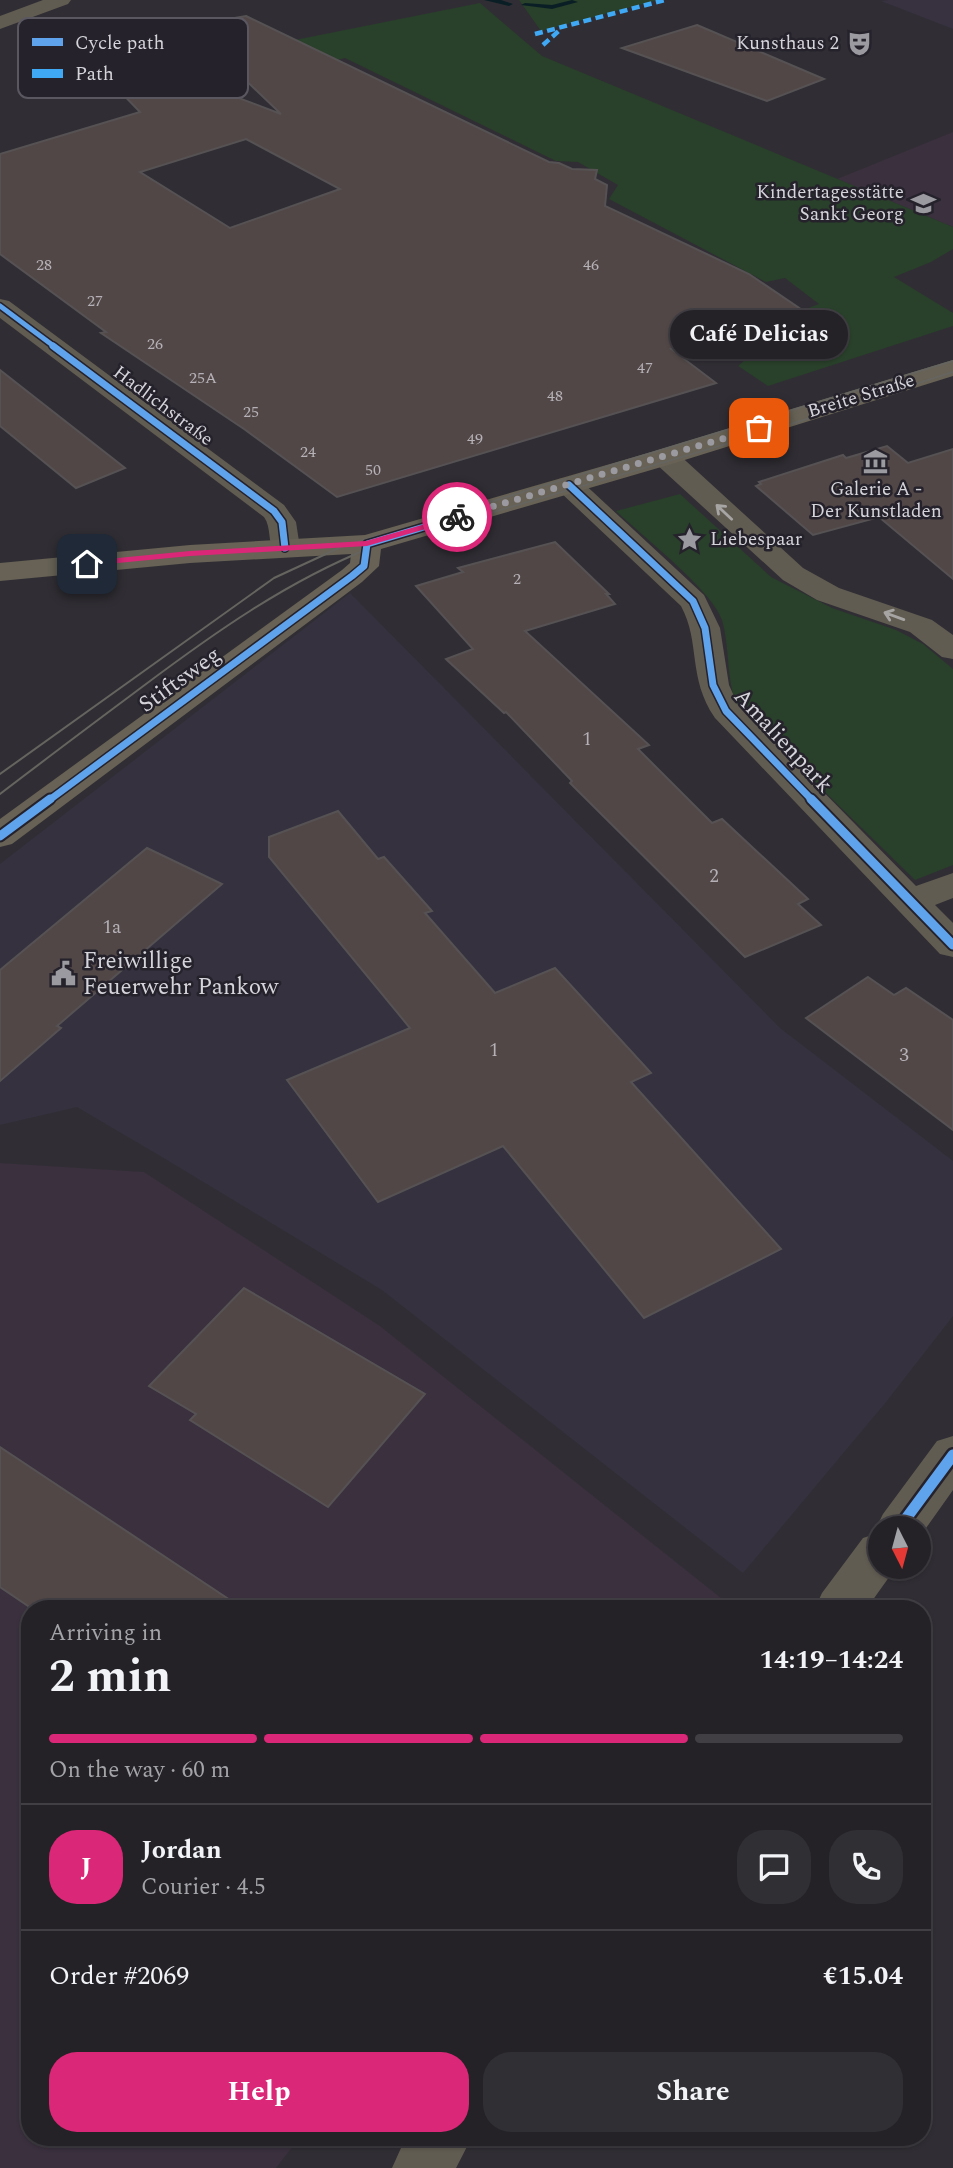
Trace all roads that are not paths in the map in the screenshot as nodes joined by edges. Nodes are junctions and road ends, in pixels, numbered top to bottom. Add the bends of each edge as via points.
1 (61, 0) edge
2 (0, 23) edge
3 (0, 306) edge
4 (953, 368) edge
5 (665, 457) junction
6 (569, 485) junction
7 (367, 544) junction
8 (285, 548) junction
9 (0, 572) edge
10 (953, 650) edge
11 (0, 836) edge
12 (953, 885) edge
13 (910, 902) junction
14 (953, 945) edge
15 (953, 1455) edge
16 (908, 1516) edge
17 (868, 1569) edge
18 (845, 1600) edge
19 (437, 2146) edge
20 (421, 2168) edge

1 - 2 street
3 - 8 street, Hadlichstraße via 274,511 282,522
4 - 5 main road, Breite Straße
5 - 6 main road, Breite Straße
10 -> 5 street via 921,626 828,594 793,574
6 - 7 main road, Breite Straße
6 - 13 street, Amalienpark via 693,601 702,613 717,700
7 - 8 main road, Breite Straße
7 - 11 main road, Stiftsweg via 363,566 352,576
8 - 9 main road, Breite Straße
12 - 13 street
13 - 14 street, Amalienpark
15 - 16 street
17 - 18 street
19 - 20 street

